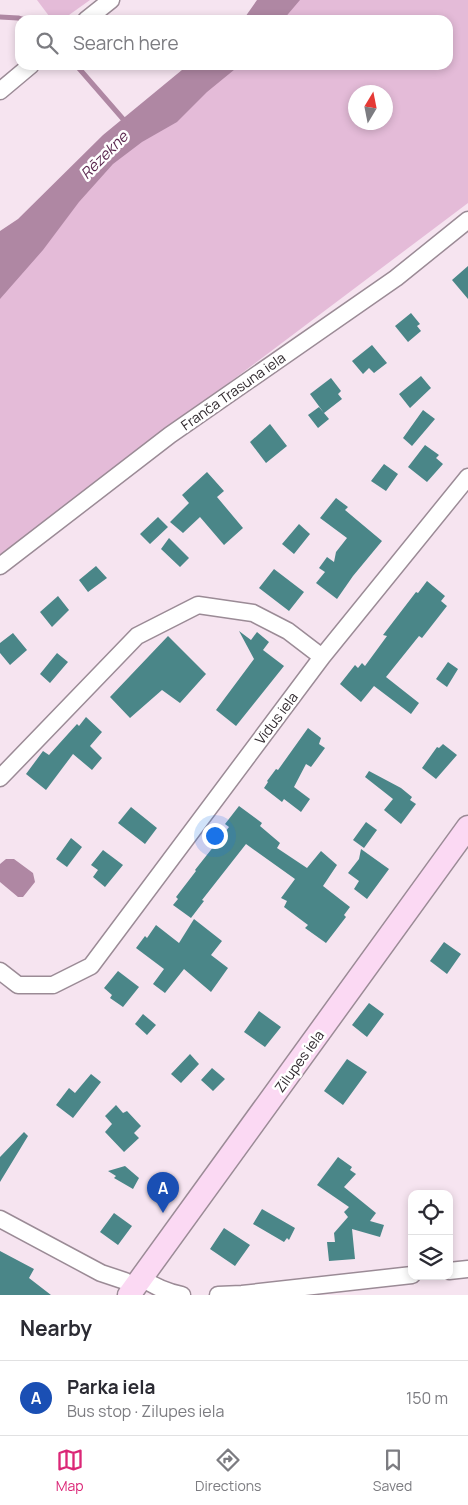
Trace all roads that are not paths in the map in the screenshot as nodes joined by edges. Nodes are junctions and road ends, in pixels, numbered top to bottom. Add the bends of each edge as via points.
1 (111, 0) edge
2 (92, 15) edge
3 (25, 70) edge
4 (0, 91) edge
5 (468, 220) edge
6 (468, 477) edge
7 (0, 566) edge
8 (322, 657) junction
9 (0, 778) edge
10 (468, 827) edge
11 (0, 971) edge
12 (0, 1219) edge
13 (468, 1269) edge
14 (453, 1271) edge
15 (408, 1275) edge
16 (135, 1287) edge
17 (182, 1295) edge
18 (218, 1295) edge

1 - 2 street
3 - 4 street
5 - 7 street, Franča Trasuna iela via 396,278 170,435
6 - 8 street, Vidus iela
8 - 9 street via 288,631 253,613 198,606 137,636
8 - 11 street, Vidus iela via 91,966 53,985 18,985
10 - 16 main road, Zilupes iela
12 - 16 street
13 - 14 street
15 - 18 street
16 - 17 street via 153,1286

